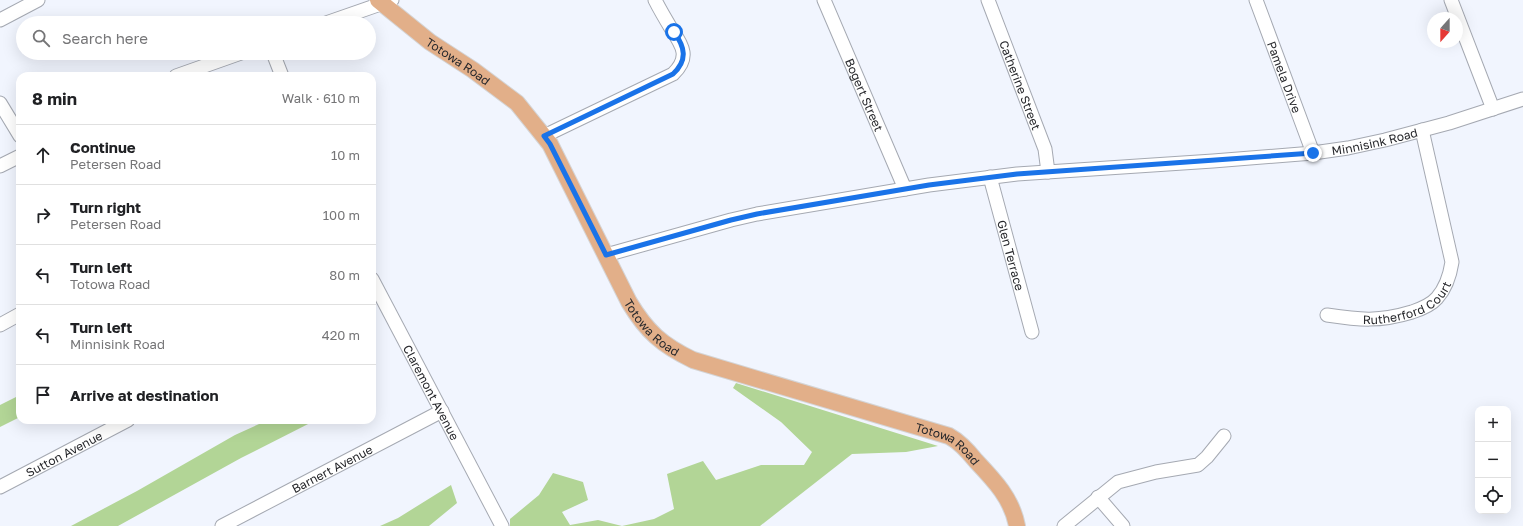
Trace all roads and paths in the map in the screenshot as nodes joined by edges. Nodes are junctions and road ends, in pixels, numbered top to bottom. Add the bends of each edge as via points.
1 (38, 0) edge
2 (654, 0) edge
3 (824, 0) edge
4 (988, 0) edge
5 (1256, 0) edge
6 (1451, 0) edge
7 (384, 1) edge
8 (344, 16) edge
9 (0, 20) edge
10 (221, 60) edge
11 (276, 60) edge
12 (187, 72) edge
13 (280, 72) edge
14 (1523, 99) edge
15 (0, 103) edge
16 (1493, 109) junction
17 (16, 129) edge
18 (1422, 130) junction
19 (544, 136) junction
20 (1313, 153) junction
21 (16, 158) edge
22 (0, 166) edge
23 (1048, 172) junction
24 (990, 178) junction
25 (905, 189) junction
26 (606, 255) junction
27 (376, 291) edge
28 (1327, 315) dead end
29 (16, 316) edge
30 (0, 324) edge
31 (1032, 332) dead end
32 (442, 411) junction
33 (120, 424) edge
34 (1224, 436) dead end
35 (0, 487) edge
36 (1098, 497) junction
37 (222, 526) edge
38 (502, 526) edge
39 (1017, 526) edge
40 (1064, 526) edge
41 (1123, 526) edge

1 - 9 street
2 - 19 street via 681,42 683,50 679,68 673,74
3 - 25 street, Bogert Street
4 - 23 street, Catherine Street via 1045,149
5 - 20 street, Pamela Drive
6 - 16 street
7 - 8 street
7 - 19 main road, Totowa Road via 430,42 517,103
10 - 12 street
11 - 13 street
14 - 16 street, Minnisink Road
15 - 17 street
16 - 18 street, Minnisink Road
18 - 20 street, Minnisink Road via 1348,148
18 - 28 street, Rutherford Court via 1452,262 1447,282 1436,300 1406,314 1375,320
19 - 26 main road, Totowa Road
20 - 23 street, Minnisink Road
21 - 22 street
23 - 24 street, Minnisink Road
24 - 25 street, Minnisink Road
24 - 31 street, Glen Terrace
25 - 26 street, Minnisink Road via 731,220
26 - 39 main road, Totowa Road via 640,320 652,334 673,350 693,360 949,436 958,441 998,484 1015,514
27 - 32 street, Claremont Avenue
29 - 30 street
32 - 37 street, Barnert Avenue
32 - 38 street, Claremont Avenue
33 - 35 street, Sutton Avenue
34 - 36 street via 1207,458 1198,465 1130,478 1118,482
36 - 40 street
36 - 41 street

